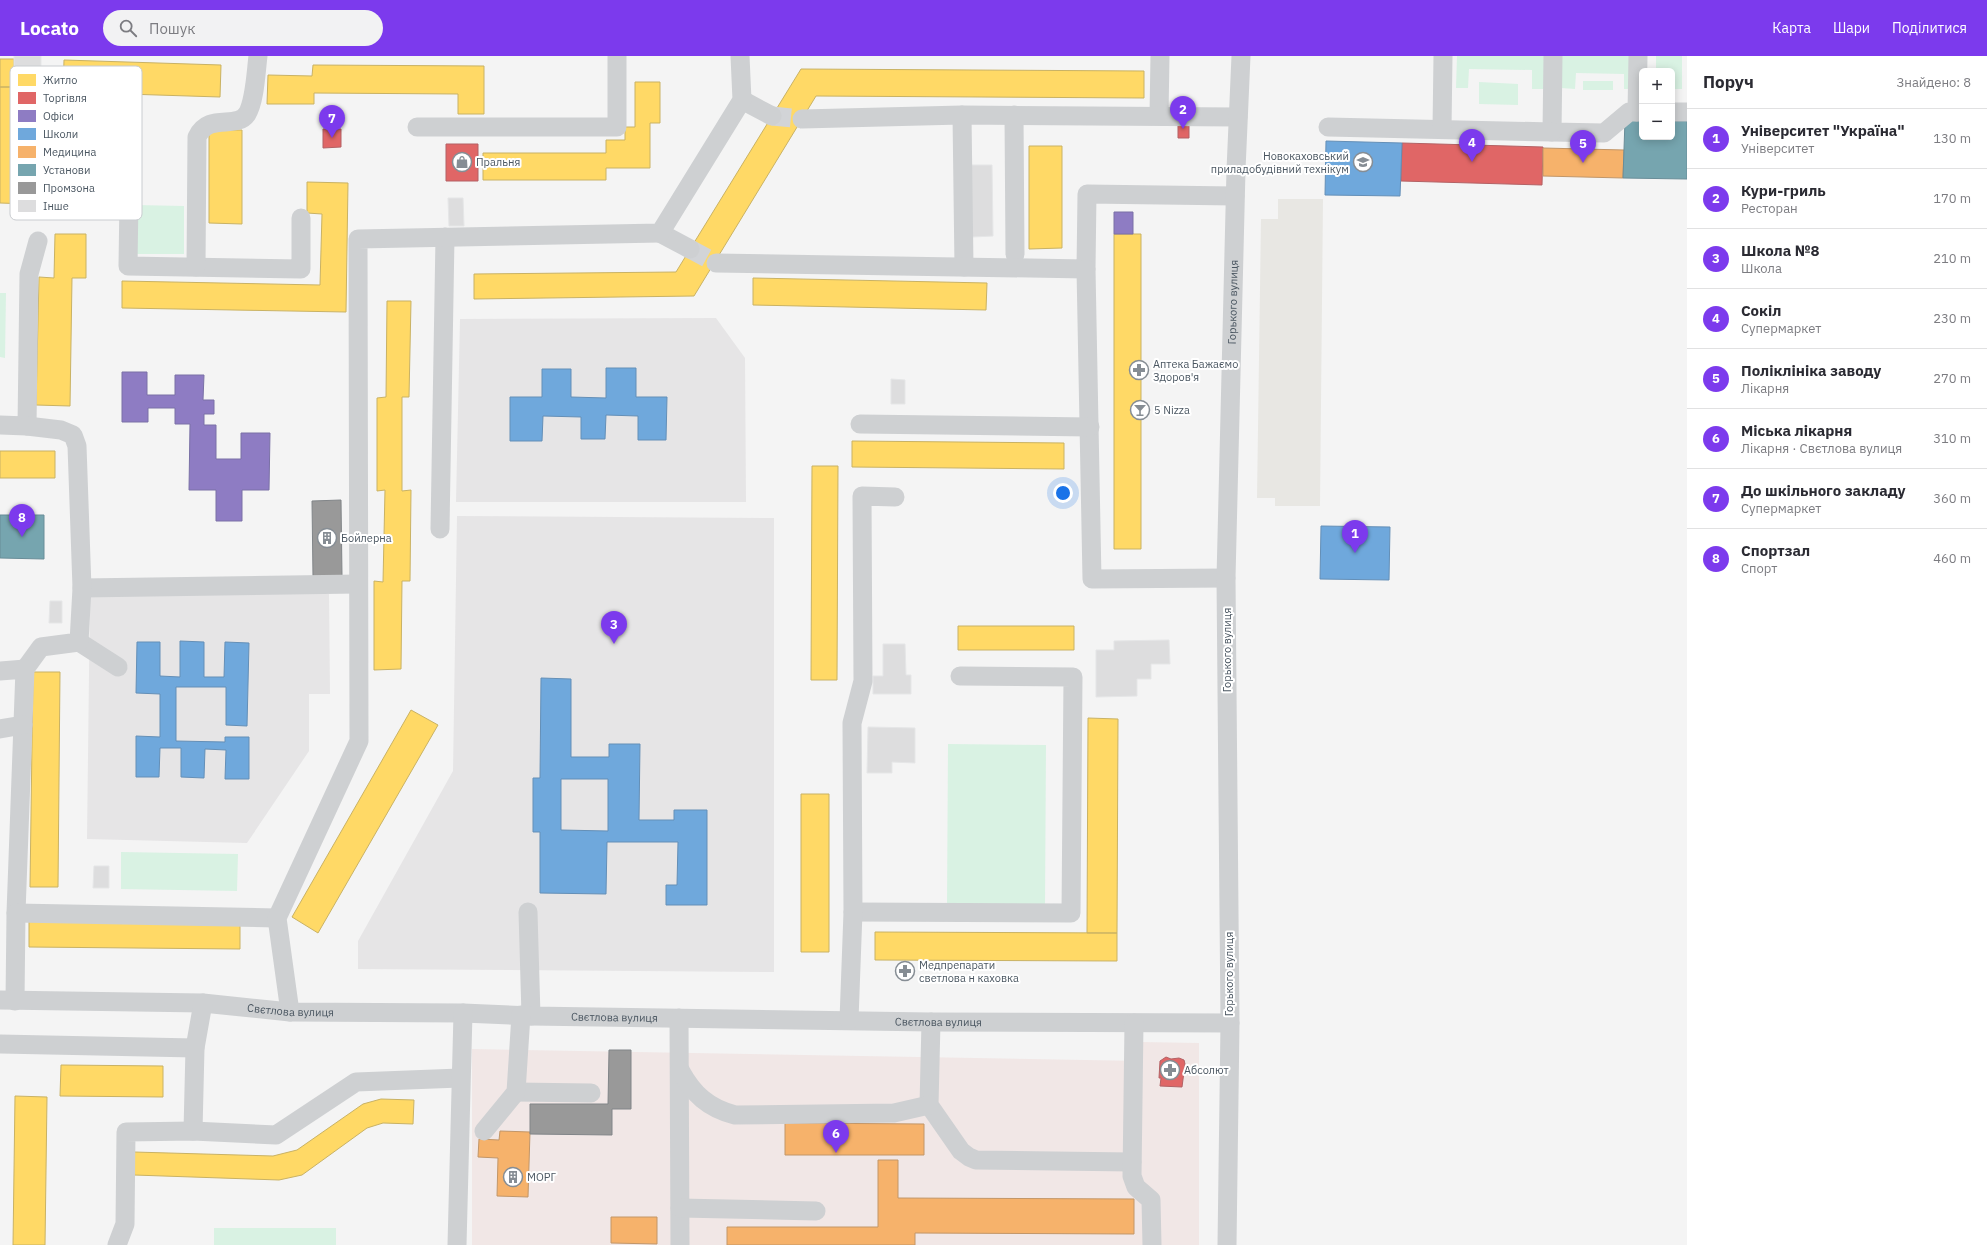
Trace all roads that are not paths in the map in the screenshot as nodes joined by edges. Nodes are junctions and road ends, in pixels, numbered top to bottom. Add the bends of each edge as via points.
1 (258, 56) edge
2 (617, 56) edge
3 (740, 56) edge
4 (1160, 56) edge
5 (1241, 56) edge
6 (1443, 56) edge
7 (1553, 56) edge
8 (1638, 56) edge
9 (742, 100) junction
10 (1640, 104) edge
11 (1639, 112) edge
12 (1675, 112) edge
13 (1687, 112) edge
14 (962, 115) junction
15 (1014, 115) junction
16 (1160, 115) junction
17 (772, 116) tunnel mouth
18 (1238, 117) junction
19 (802, 119) tunnel mouth
20 (418, 127) dead end
21 (1328, 127) dead end
22 (1442, 129) junction
23 (1552, 132) junction
24 (1235, 196) junction
25 (301, 218) dead end
26 (128, 220) edge
27 (660, 232) junction
28 (445, 237) junction
29 (38, 241) dead end
30 (690, 249) tunnel mouth
31 (1015, 254) dead end
32 (716, 263) tunnel mouth
33 (196, 267) junction
34 (964, 267) junction
35 (1086, 269) junction
36 (860, 424) dead end
37 (0, 425) edge
38 (27, 426) junction
39 (1090, 427) junction
40 (895, 497) dead end
41 (440, 529) dead end
42 (1226, 578) junction
43 (358, 584) junction
44 (82, 588) junction
45 (79, 642) junction
46 (118, 667) dead end
47 (26, 669) junction
48 (0, 671) edge
49 (960, 676) dead end
50 (23, 725) junction
51 (0, 729) edge
52 (528, 912) dead end
53 (853, 912) junction
54 (16, 913) junction
55 (277, 918) junction
56 (8, 1000) edge
57 (202, 1003) junction
58 (290, 1012) junction
59 (463, 1013) junction
60 (526, 1016) junction
61 (679, 1018) junction
62 (849, 1020) junction
63 (931, 1022) junction
64 (1134, 1023) junction
65 (1230, 1023) junction
66 (0, 1044) edge
67 (195, 1048) junction
68 (680, 1070) junction
69 (460, 1078) junction
70 (516, 1092) junction
71 (591, 1092) dead end
72 (929, 1105) junction
73 (193, 1131) junction
74 (484, 1131) dead end
75 (1132, 1162) junction
76 (680, 1208) junction
77 (816, 1211) dead end
78 (117, 1245) edge
79 (458, 1245) edge
80 (680, 1245) edge
81 (1152, 1245) edge
82 (1227, 1245) edge

1 - 33 street via 247,115 237,121 210,124 201,129 198,138
2 - 20 street via 617,127
3 - 9 street
4 - 16 street
5 - 18 street, Горького вулиця
6 - 22 street
7 - 23 street
8 - 10 street
9 - 17 street
9 - 27 street
11 - 23 street via 1629,112 1604,134
12 - 13 street
14 - 15 street
14 - 19 street
14 - 34 street
15 - 16 street
15 - 31 street
16 - 18 street
18 - 24 street, Горького вулиця
21 - 22 street
22 - 23 street
24 - 35 street via 1087,194
24 - 42 street, Горького вулиця
25 - 33 street via 301,269
26 - 33 street via 128,266
27 - 28 street
27 - 30 street
28 - 41 street
28 - 43 street via 358,239
29 - 38 street via 29,274
32 - 34 street
34 - 35 street
35 - 39 street
36 - 39 street
37 - 38 street
38 - 44 street via 61,430 73,435 77,446
39 - 42 street via 1092,579
40 - 53 street via 862,496 863,681 852,723
42 - 65 street, Горького вулиця
43 - 44 street
43 - 55 street via 359,741
44 - 45 street
45 - 46 street
45 - 47 street via 41,647
47 - 48 street
47 - 50 street
49 - 53 street via 1073,677 1071,913
50 - 51 street
50 - 54 street
52 - 60 street
53 - 62 street
54 - 55 street
54 - 56 street
55 - 58 street
56 - 57 street, Свєтлова вулиця
57 - 58 street, Свєтлова вулиця
57 - 67 street
58 - 59 street, Свєтлова вулиця
59 - 60 street, Свєтлова вулиця
59 - 69 street
60 - 61 street, Свєтлова вулиця
60 - 70 street
61 - 62 street, Свєтлова вулиця
61 - 68 street
62 - 63 street, Свєтлова вулиця
63 - 64 street, Свєтлова вулиця
63 - 72 street
64 - 65 street, Свєтлова вулиця
64 - 75 street
65 - 82 street, Горького вулиця
66 - 67 street
67 - 73 street
68 - 72 street via 700,1098 717,1109 735,1115 894,1113
68 - 76 street
69 - 73 street via 356,1082 276,1135
69 - 79 street
70 - 71 street
70 - 74 street
72 - 75 street via 961,1151 976,1160
73 - 78 street via 126,1132 125,1224
75 - 81 street via 1132,1176 1136,1187 1151,1200
76 - 77 street
76 - 80 street

